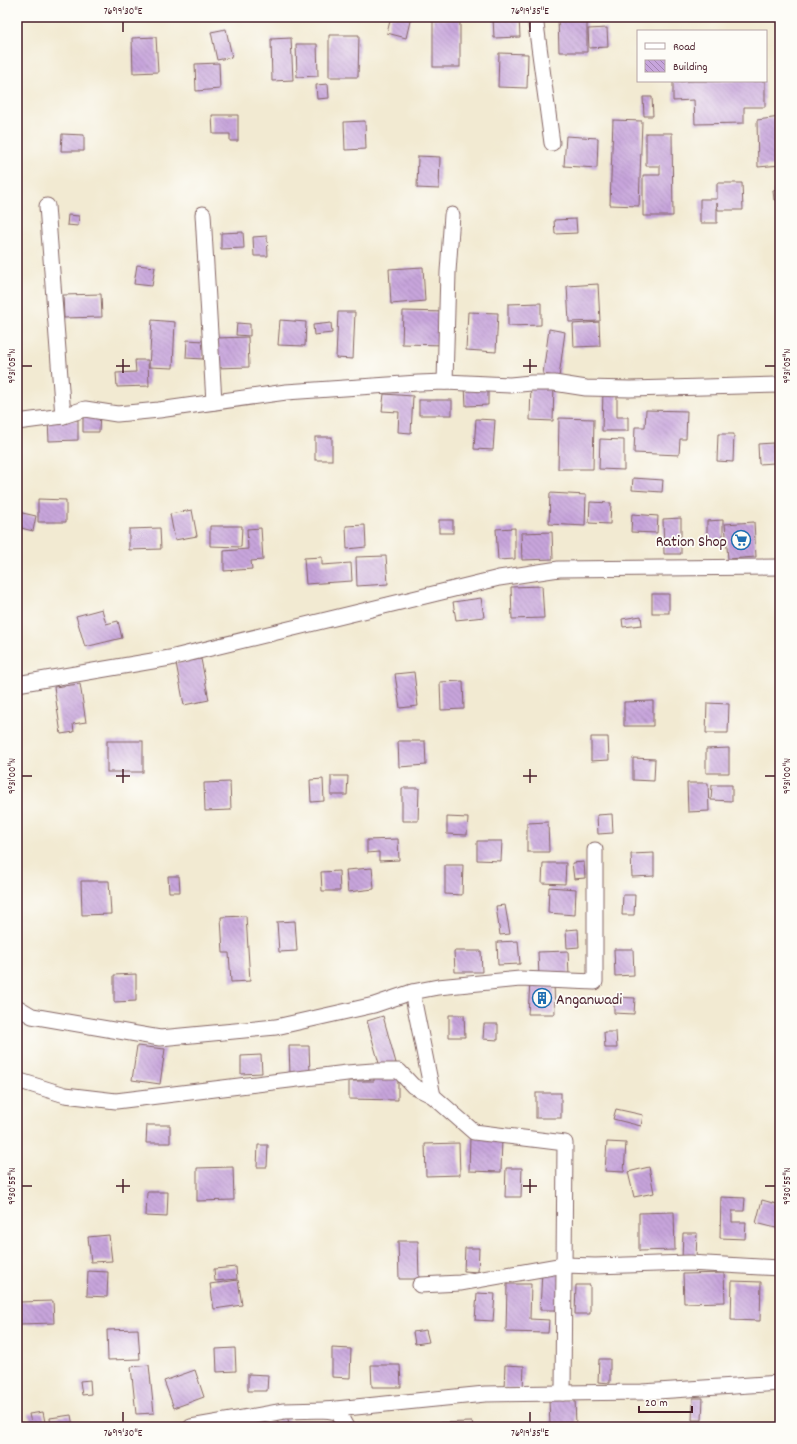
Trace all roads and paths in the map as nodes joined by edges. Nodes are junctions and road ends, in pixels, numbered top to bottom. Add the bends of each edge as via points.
1 (535, 17) edge
2 (552, 143) dead end
3 (47, 206) dead end
4 (203, 214) dead end
5 (452, 215) dead end
6 (445, 382) junction
7 (780, 385) edge
8 (214, 402) junction
9 (64, 416) junction
10 (17, 422) edge
11 (780, 567) edge
12 (17, 684) edge
13 (595, 850) dead end
14 (412, 992) junction
15 (17, 1007) edge
16 (17, 1080) edge
17 (433, 1096) junction
18 (564, 1265) junction
19 (780, 1268) edge
20 (420, 1285) dead end
21 (780, 1383) edge
22 (563, 1393) junction
23 (326, 1410) junction
24 (191, 1427) edge
25 (346, 1427) edge

1 - 2 street
3 - 9 street
4 - 8 street
5 - 6 street
6 - 7 street via 510,385 554,383 586,388 630,389
6 - 8 street via 286,392
8 - 9 street via 117,414 85,409
9 - 10 street
11 - 12 street via 559,569 526,573 170,658
13 - 14 street via 595,982 520,979
14 - 15 street via 374,1006 276,1027 160,1038 32,1016
14 - 17 street
16 - 17 street via 65,1095 116,1101 347,1073 399,1071 413,1086
17 - 18 street via 474,1132 565,1143
18 - 19 street via 689,1263
18 - 20 street via 460,1283
18 - 22 street
21 - 22 street via 642,1392
22 - 23 street via 485,1394
23 - 24 street via 284,1411
23 - 25 street via 338,1412

